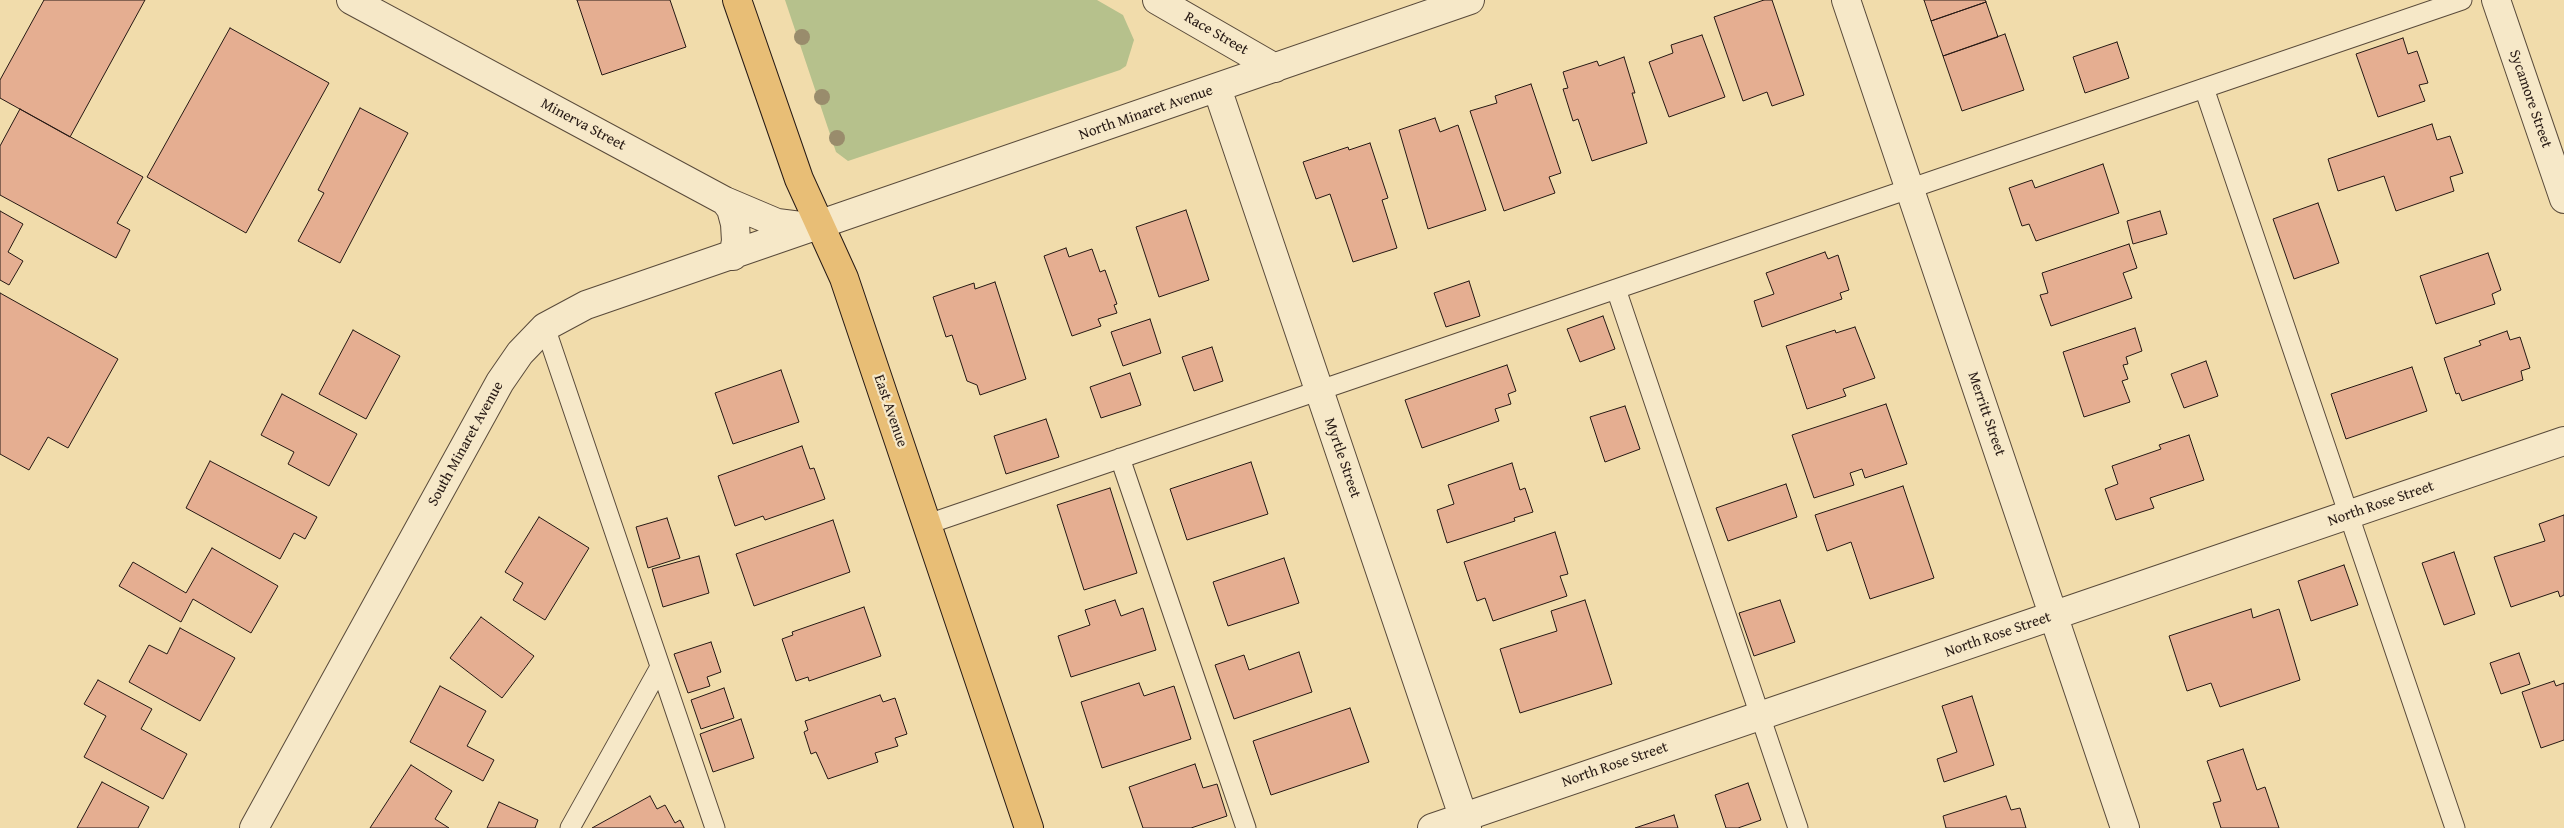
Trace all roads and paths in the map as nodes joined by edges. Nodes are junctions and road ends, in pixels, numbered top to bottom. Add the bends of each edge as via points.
1 (351, 0) edge
2 (737, 0) edge
3 (1157, 0) edge
4 (1846, 0) edge
5 (2462, 0) edge
6 (2496, 0) edge
7 (1459, 2) edge
8 (1275, 68) junction
9 (1217, 88) junction
10 (2204, 88) junction
11 (1910, 188) junction
12 (2564, 199) edge
13 (725, 201) junction
14 (822, 226) junction
15 (733, 256) junction
16 (1616, 289) junction
17 (545, 327) junction
18 (1319, 390) junction
19 (2564, 441) edge
20 (1120, 458) junction
21 (2349, 515) junction
22 (928, 524) junction
23 (2053, 616) junction
24 (660, 667) junction
25 (1760, 716) junction
26 (1465, 823) edge
27 (254, 828) edge
28 (570, 828) edge
29 (715, 828) edge
30 (1029, 828) edge
31 (1246, 828) edge
32 (1432, 828) edge
33 (1798, 828) edge
34 (2125, 828) edge
35 (2455, 828) edge

1 - 13 street, Minerva Street
2 - 14 main road, East Avenue via 799,179
3 - 8 street, Race Street
4 - 11 street, Merritt Street
5 - 10 lane
6 - 12 street, Sycamore Street
7 - 8 street, North Minaret Avenue
8 - 9 street, North Minaret Avenue
9 - 14 street, North Minaret Avenue
9 - 18 street, Myrtle Street
10 - 11 lane
10 - 21 lane
11 - 16 lane
11 - 23 street, Merritt Street
13 - 14 street, Minerva Street via 777,222 804,227
13 - 15 street via 735,224
14 - 15 street, South Minaret Avenue
14 - 22 main road, East Avenue via 844,278
15 - 17 street, South Minaret Avenue via 586,306
16 - 18 lane
16 - 25 lane
17 - 24 lane
17 - 27 street, South Minaret Avenue via 528,342 500,382
18 - 20 lane
18 - 26 street, Myrtle Street
19 - 21 street, North Rose Street
20 - 22 lane
20 - 31 lane
21 - 23 street, North Rose Street
21 - 35 lane
22 - 30 main road, East Avenue
23 - 25 street, North Rose Street
23 - 34 street, Merritt Street
24 - 28 lane
24 - 29 lane
25 - 26 street, North Rose Street
25 - 33 lane
26 - 32 street, North Rose Street

